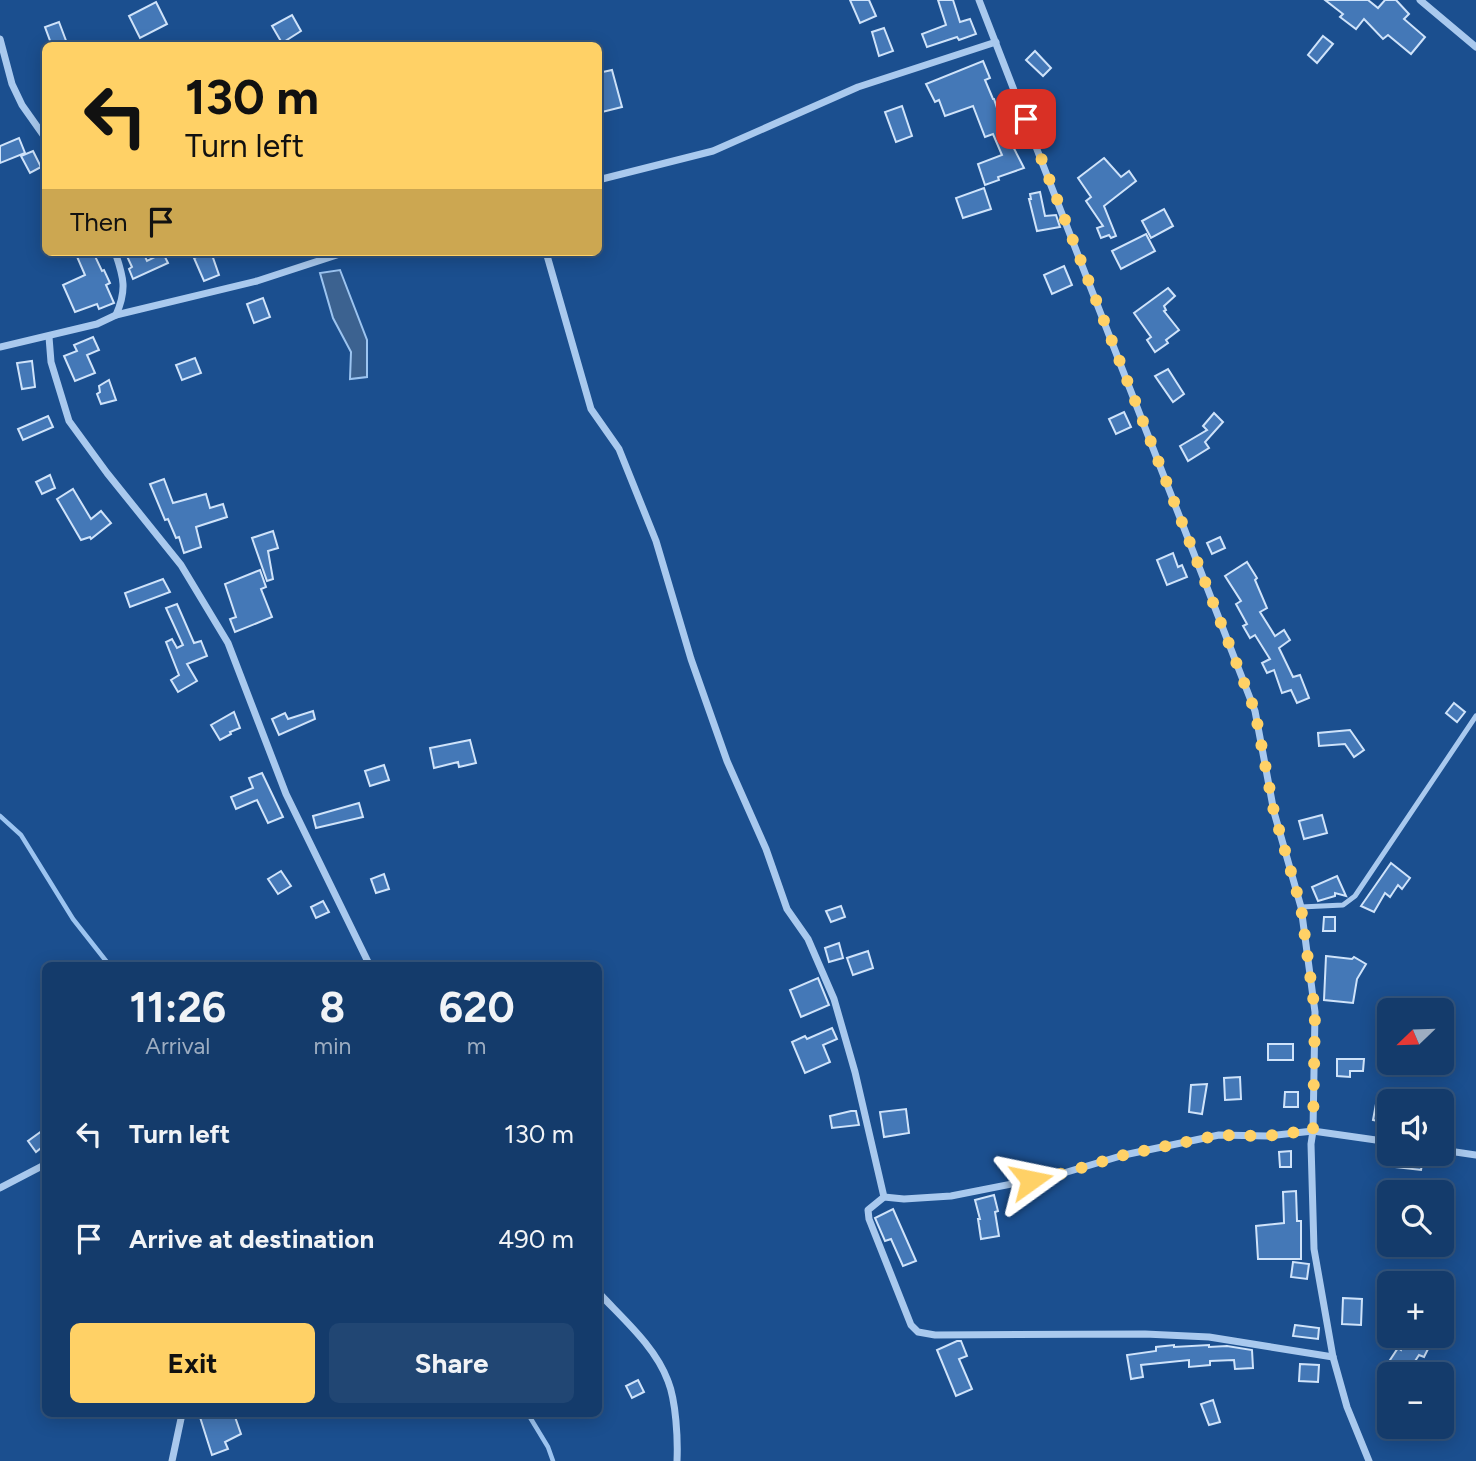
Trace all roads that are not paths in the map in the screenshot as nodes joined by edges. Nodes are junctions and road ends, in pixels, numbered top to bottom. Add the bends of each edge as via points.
1 (979, 0) edge
2 (1420, 0) edge
3 (0, 39) edge
4 (996, 42) junction
5 (1476, 47) edge
6 (42, 133) edge
7 (602, 179) edge
8 (116, 256) edge
9 (334, 256) edge
10 (547, 256) edge
11 (116, 316) junction
12 (49, 337) junction
13 (0, 347) edge
14 (1476, 716) edge
15 (1301, 907) junction
16 (368, 962) edge
17 (1313, 1130) junction
18 (1377, 1140) edge
19 (1454, 1152) edge
20 (1476, 1155) edge
21 (42, 1166) edge
22 (0, 1188) edge
23 (884, 1197) junction
24 (602, 1296) edge
25 (1333, 1357) junction
26 (181, 1417) edge
27 (1367, 1460) edge
28 (172, 1461) edge
29 (677, 1461) edge

1 - 4 street
2 - 5 street
3 - 6 street via 12,84
4 - 7 street via 858,87 713,151
4 - 15 street via 1255,711 1274,812
8 - 11 street via 124,278
9 - 11 street via 257,281
10 - 23 street via 591,409 619,449 656,541 727,761 788,909 808,939 834,999
11 - 12 street
12 - 13 street
12 - 16 street via 51,362 69,421 181,565 228,643 286,794
14 - 15 lane via 1355,896 1343,905
15 - 17 street via 1315,1012
17 - 18 street
17 - 23 street via 1267,1136 1219,1135 951,1196
17 - 25 street via 1314,1249
19 - 20 street
21 - 22 street
23 - 25 street via 868,1210 869,1219 911,1325 918,1332 1209,1337
24 - 29 street via 647,1345 668,1381 678,1438
25 - 27 street
26 - 28 street

